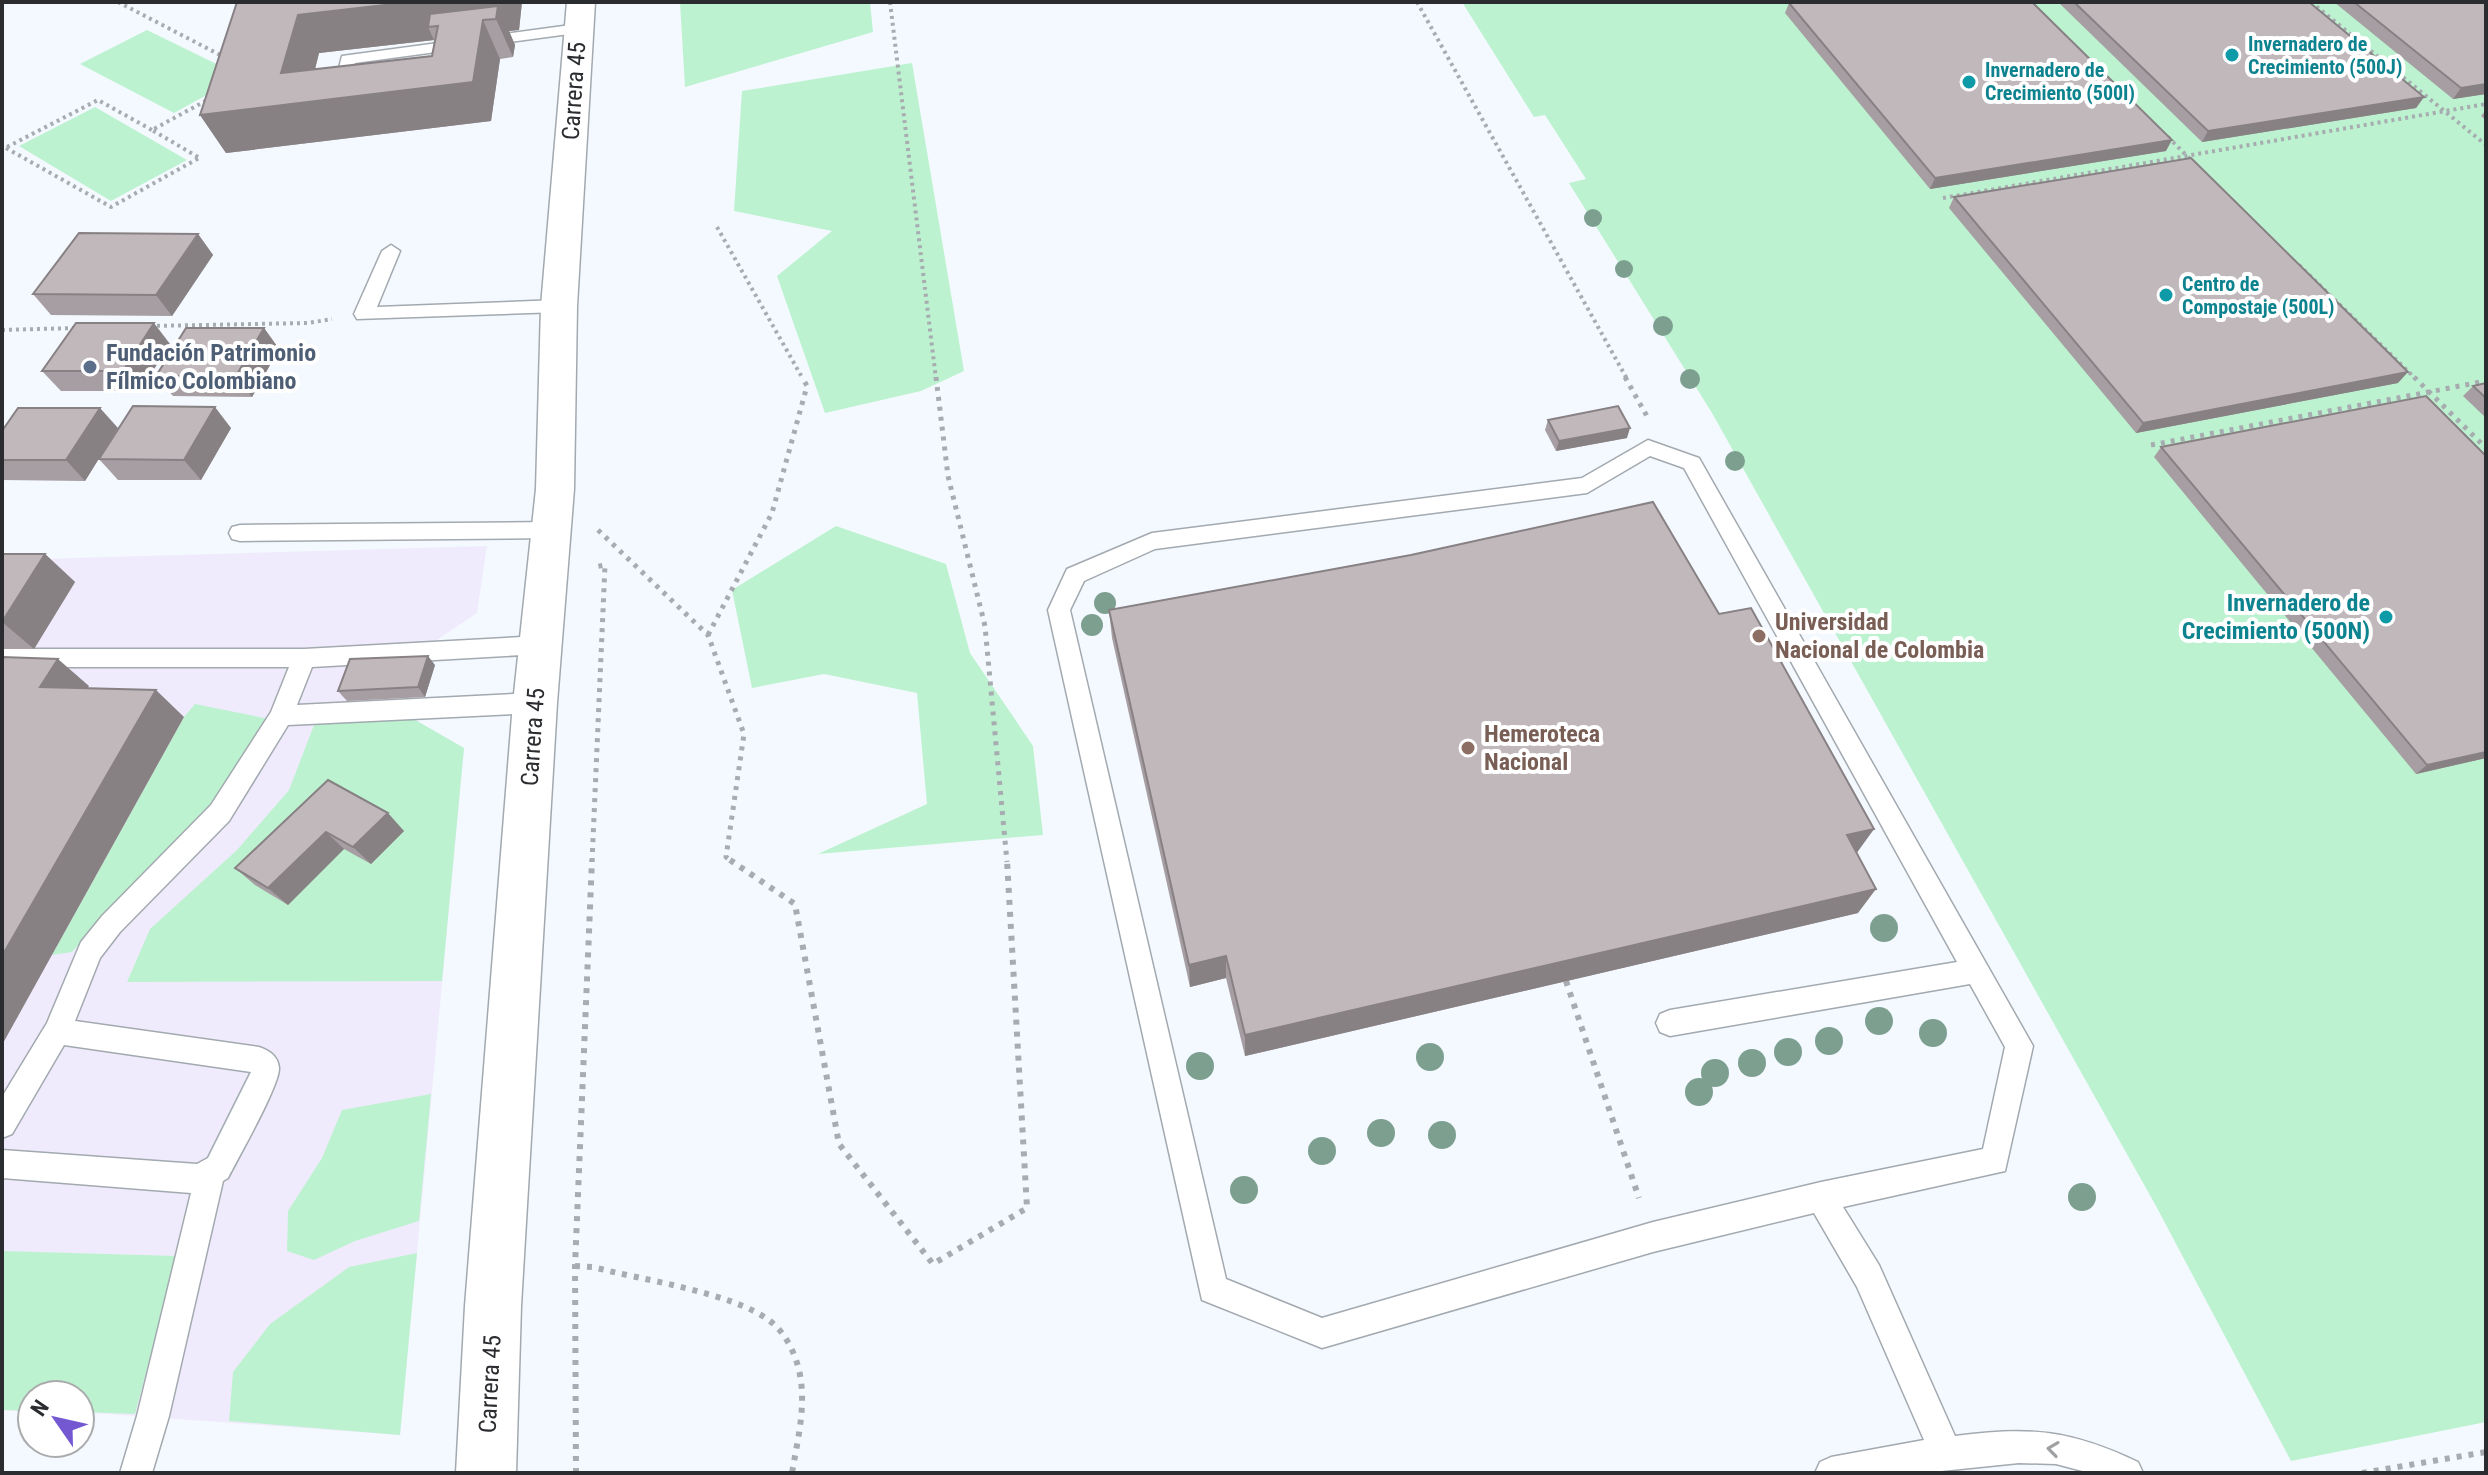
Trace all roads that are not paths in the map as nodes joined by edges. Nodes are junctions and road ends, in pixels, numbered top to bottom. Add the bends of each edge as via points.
1 (579, 16) edge
2 (339, 98) edge
3 (391, 251) dead end
4 (559, 306) junction
5 (552, 510) junction
6 (240, 533) dead end
7 (541, 645) junction
8 (2, 658) edge
9 (304, 658) junction
10 (535, 703) junction
11 (281, 716) junction
12 (1974, 971) junction
13 (1670, 1023) dead end
14 (57, 1031) junction
15 (2, 1124) edge
16 (2, 1164) edge
17 (210, 1175) junction
18 (1821, 1197) junction
19 (1946, 1453) junction
20 (136, 1473) edge
21 (486, 1473) edge
22 (1831, 1473) edge
23 (2127, 1473) edge

1 - 2 lane via 418,56 348,59
1 - 4 street, Carrera 45
3 - 4 lane via 364,314
4 - 5 street, Carrera 45
5 - 6 lane
5 - 7 street, Carrera 45
7 - 9 lane
7 - 10 street, Carrera 45
8 - 9 lane
9 - 11 lane
10 - 11 lane
10 - 21 street, Carrera 45
11 - 14 lane via 220,813 90,951
12 - 13 lane
12 - 18 lane via 2019,1046 1995,1161
12 - 18 lane via 1692,463 1648,447 1587,485 1152,541 1075,575 1059,610 1213,1289 1322,1333 1653,1237
14 - 15 lane
14 - 17 lane via 265,1065 218,1168
16 - 17 lane via 200,1179
17 - 20 lane
18 - 19 lane via 1868,1276
19 - 22 lane
23 -> 19 lane via 2091,1457 2046,1447

